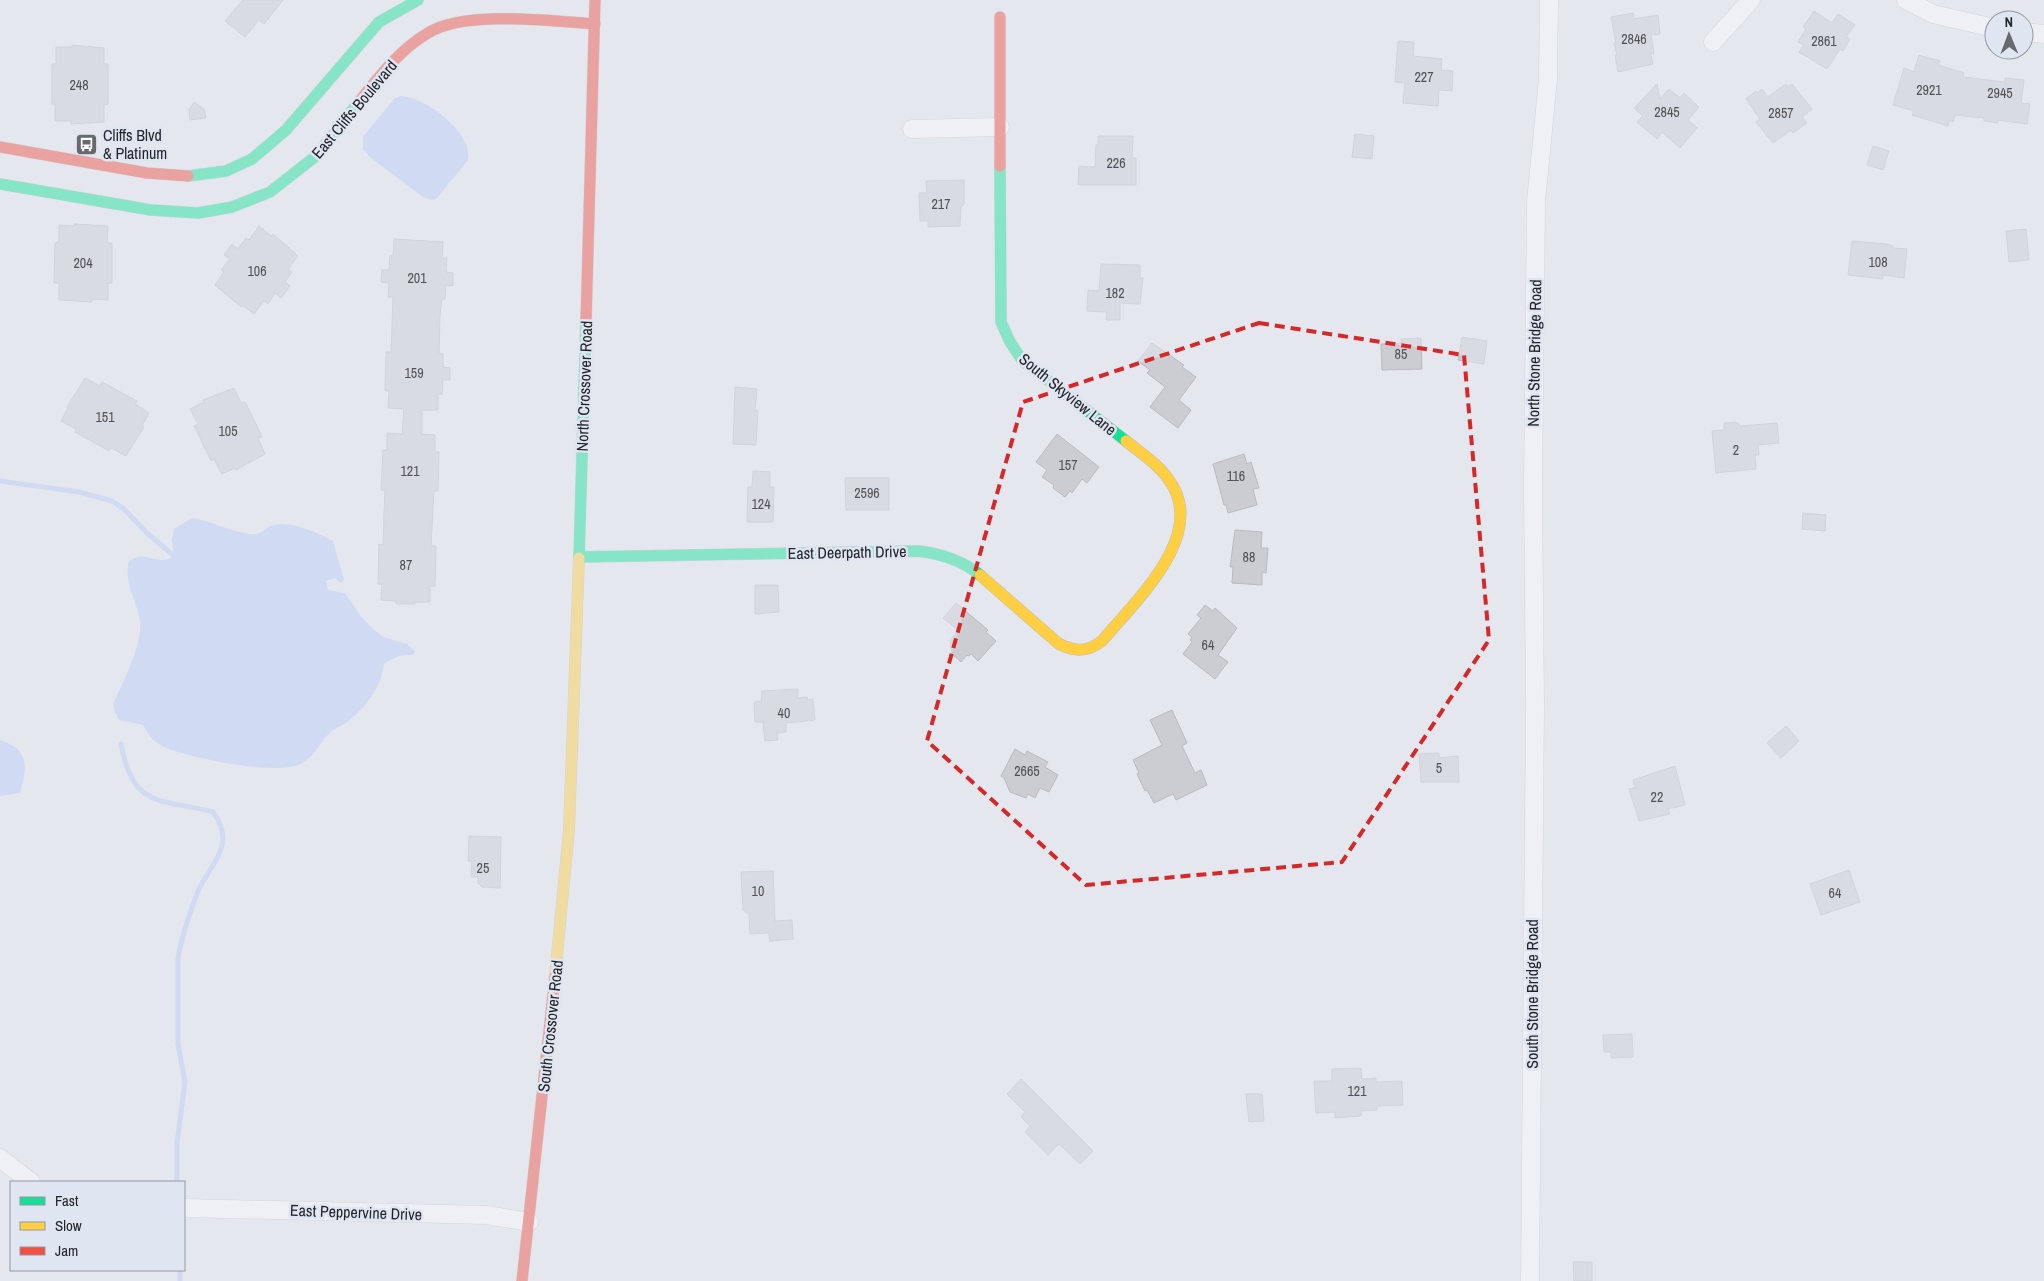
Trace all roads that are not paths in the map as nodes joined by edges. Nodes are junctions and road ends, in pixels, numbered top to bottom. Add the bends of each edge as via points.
1 (418, 0) edge
2 (595, 0) edge
3 (1548, 0) edge
4 (1751, 0) edge
5 (1906, 0) edge
6 (1000, 17) dead end
7 (595, 24) junction
8 (1984, 26) edge
9 (1713, 42) dead end
10 (1000, 127) junction
11 (912, 129) dead end
12 (0, 147) edge
13 (0, 184) edge
14 (579, 557) junction
15 (1081, 651) joint
16 (1535, 707) joint
17 (572, 771) joint
18 (0, 1158) edge
19 (30, 1181) edge
20 (185, 1208) edge
21 (529, 1222) junction
22 (522, 1281) edge
23 (1530, 1281) edge

1 - 12 street via 379,22 286,130 252,159 226,171 187,176 147,174
2 - 7 street, North Crossover Road
3 - 16 street, North Stone Bridge Road via 1548,79 1536,202
4 - 9 street
5 - 8 street via 1933,14
6 - 10 street, South Skyview Lane
7 - 13 street, East Cliffs Boulevard via 513,18 456,23 429,32 390,63 316,156 270,192 232,207 198,214 151,210
7 - 14 street, North Crossover Road
10 - 11 street
10 - 15 street, South Skyview Lane via 1000,306 1006,337 1022,360 1153,462 1170,481 1180,506 1180,530 1174,550 1164,566 1102,641
14 - 15 street, East Deerpath Drive via 937,553 953,557 970,567 1060,644 1070,650
14 - 17 street, North Crossover Road
16 - 23 street, South Stone Bridge Road
17 - 21 street, South Crossover Road via 562,908
18 - 19 street
20 - 21 street, East Peppervine Drive via 486,1215
21 - 22 street, South Crossover Road

